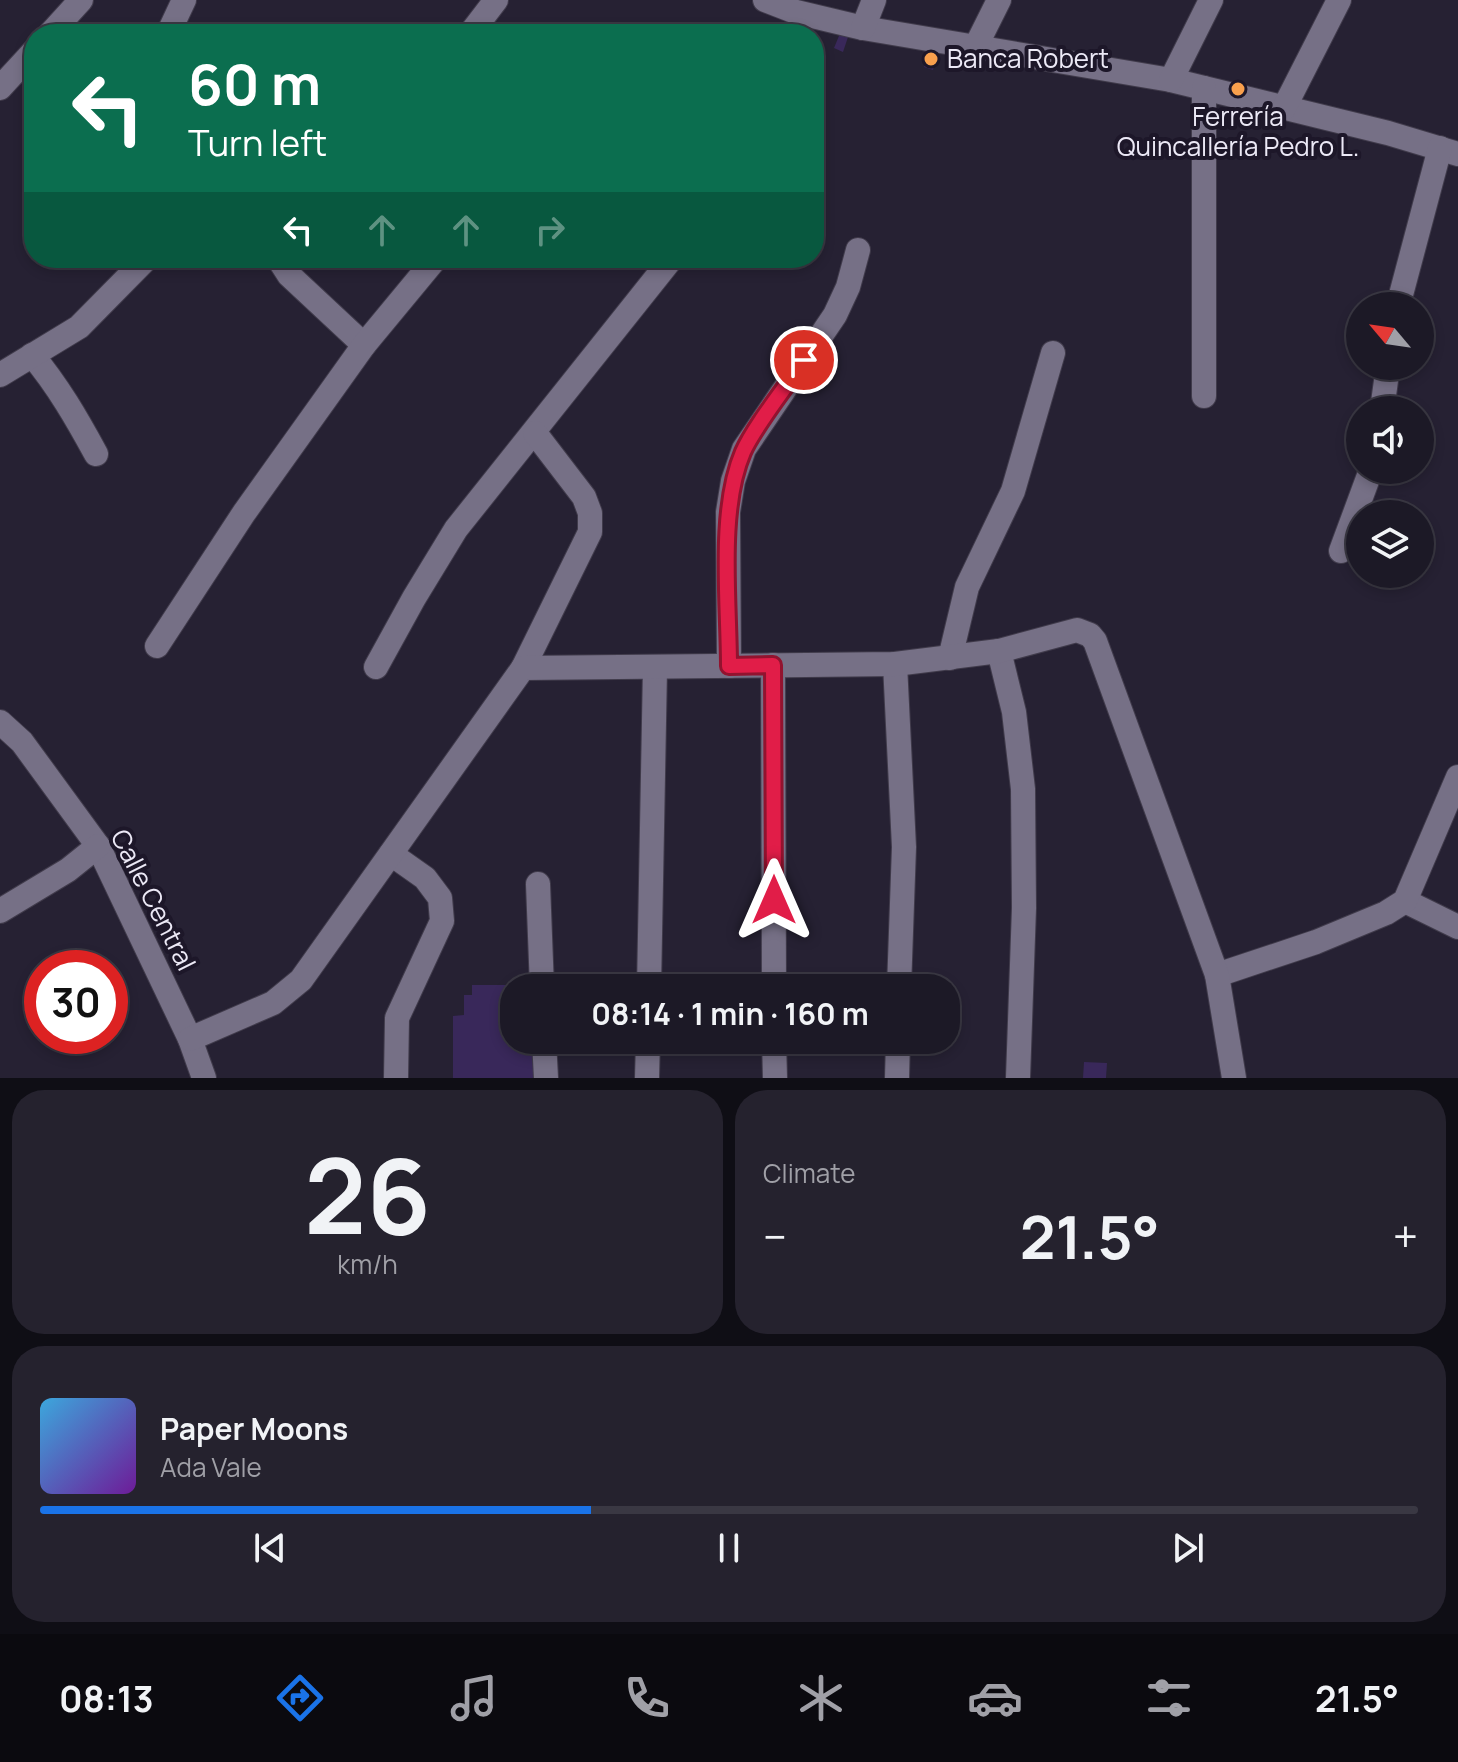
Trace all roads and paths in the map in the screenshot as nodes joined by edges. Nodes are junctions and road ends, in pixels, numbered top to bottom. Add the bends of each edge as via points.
1 (81, 0) edge
2 (184, 0) edge
3 (496, 0) edge
4 (765, 0) edge
5 (874, 0) edge
6 (999, 0) edge
7 (1211, 0) edge
8 (1339, 0) edge
9 (792, 23) edge
10 (59, 24) edge
11 (173, 24) edge
12 (478, 24) edge
13 (824, 25) edge
14 (863, 28) junction
15 (975, 48) junction
16 (24, 62) edge
17 (1171, 80) junction
18 (0, 88) edge
19 (1204, 88) junction
20 (1284, 108) junction
21 (1449, 151) edge
22 (858, 250) dead end
23 (137, 268) edge
24 (284, 268) edge
25 (428, 268) edge
26 (664, 268) edge
27 (1403, 292) edge
28 (364, 345) junction
29 (1053, 353) dead end
30 (32, 355) junction
31 (0, 375) edge
32 (1204, 396) dead end
33 (535, 433) junction
34 (96, 454) dead end
35 (1366, 484) edge
36 (1341, 551) dead end
37 (157, 646) dead end
38 (999, 651) junction
39 (950, 658) junction
40 (895, 664) junction
41 (773, 665) junction
42 (729, 666) junction
43 (376, 667) dead end
44 (523, 668) junction
45 (655, 668) junction
46 (0, 722) edge
47 (1458, 777) edge
48 (98, 846) junction
49 (391, 854) junction
50 (538, 884) dead end
51 (1405, 901) junction
52 (0, 911) edge
53 (1458, 927) edge
54 (541, 974) edge
55 (649, 974) edge
56 (774, 974) edge
57 (899, 974) edge
58 (1217, 975) junction
59 (190, 1039) junction
60 (545, 1054) edge
61 (648, 1054) edge
62 (774, 1054) edge
63 (898, 1054) edge
64 (204, 1078) edge
65 (396, 1078) edge
66 (546, 1078) edge
67 (647, 1078) edge
68 (775, 1078) edge
69 (897, 1078) edge
70 (1018, 1078) edge
71 (1234, 1078) edge

1 - 10 street
2 - 11 street
3 - 12 street
4 - 9 street
5 - 14 street
6 - 15 street
7 - 17 street
8 - 20 street
13 - 14 street
14 - 15 street
15 - 17 street
16 - 18 street
17 - 19 street
19 - 20 street
19 - 32 street
20 - 21 street
21 - 27 street
22 - 42 street via 835,315 744,449 733,481 728,512
23 - 30 street via 79,327
24 - 28 street
25 - 28 street
26 - 33 street
28 - 37 street
29 - 39 street via 1013,491 967,587
30 - 31 street
30 - 34 street
33 - 43 street via 456,529
33 - 44 street via 584,497 590,532
35 - 36 street
38 - 39 street
38 - 58 street via 1077,630 1095,641
38 - 70 street via 1014,712 1023,789
39 - 40 street
40 - 41 street
40 - 57 street via 904,847
41 - 42 street
41 - 56 street
42 - 45 street
44 - 45 street
44 - 49 street
45 - 55 street
46 - 48 street, Calle Central via 22,742
47 - 51 street
48 - 52 street
48 - 59 street, Calle Central
49 - 59 street via 301,980 273,1003
49 - 65 street via 425,878 440,898 442,921 397,1018
50 - 54 street
51 - 53 street
51 - 58 street via 1316,942
58 - 71 street
59 - 64 street, Calle Central
60 - 66 street
61 - 67 street
62 - 68 street
63 - 69 street

